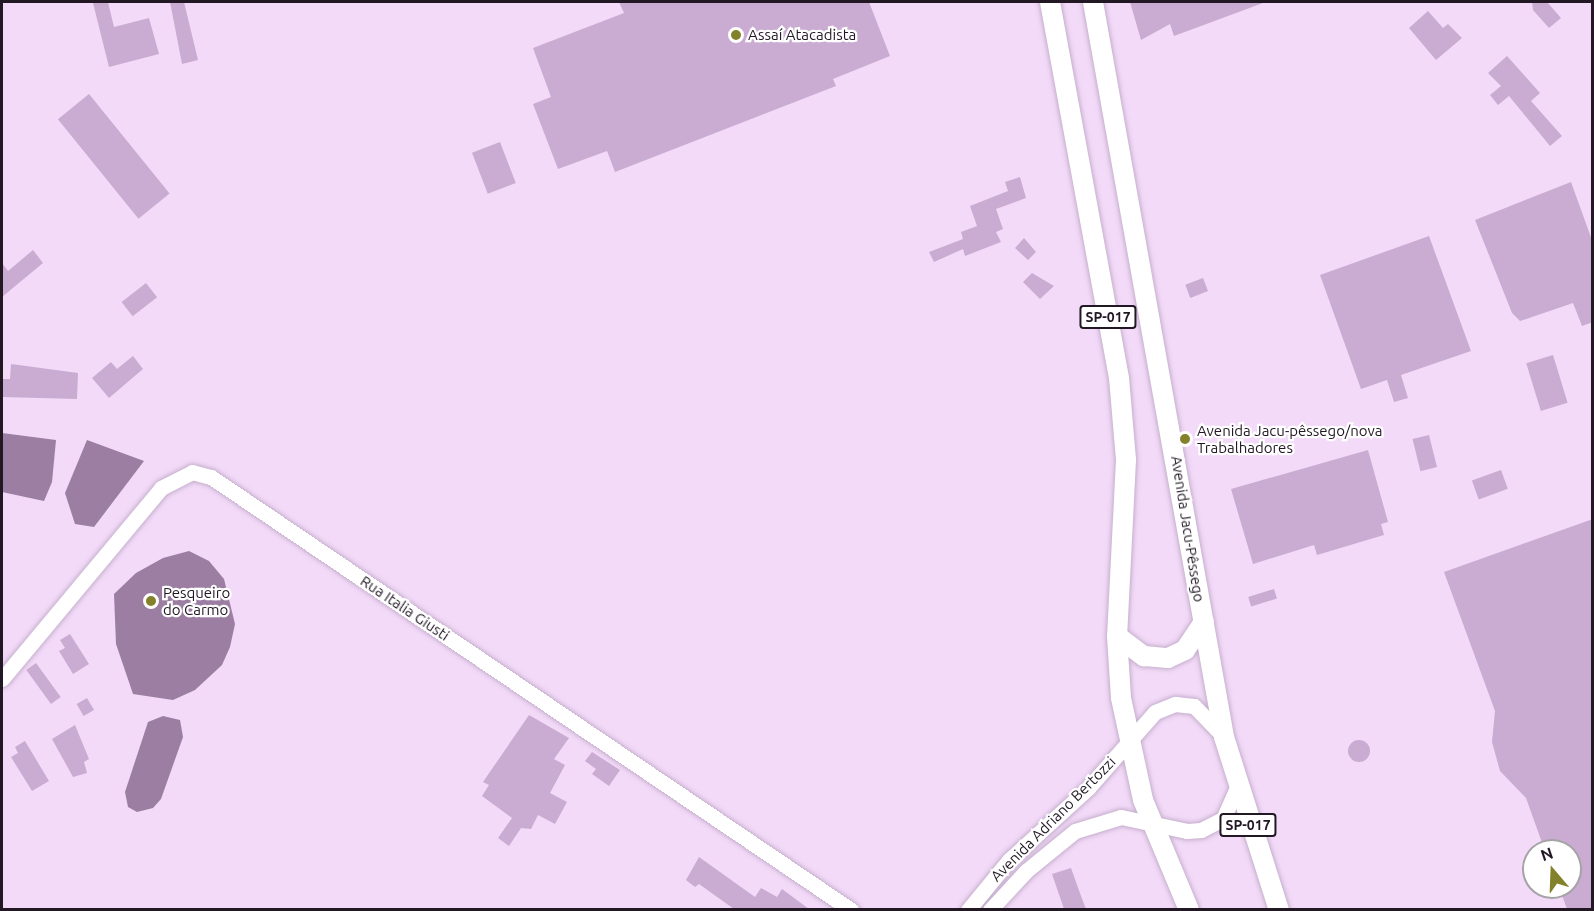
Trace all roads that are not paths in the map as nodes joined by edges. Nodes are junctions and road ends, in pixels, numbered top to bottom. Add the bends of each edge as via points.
1 (1050, 2) edge
2 (1093, 2) edge
3 (1204, 622) junction
4 (1117, 636) junction
5 (2, 679) edge
6 (1224, 738) junction
7 (1128, 742) junction
8 (1237, 788) junction
9 (1150, 821) junction
10 (851, 909) edge
11 (969, 909) edge
12 (990, 909) edge
13 (1189, 909) edge
14 (1279, 909) edge

1 - 4 highway, SP-017 via 1119,378 1126,460
2 - 3 highway, Avenida Jacu-Pêssego / SP-017
3 - 4 highway via 1185,650 1168,658 1144,656
3 - 6 highway, Avenida Jacu-Pêssego / SP-017
4 - 7 highway, SP-017
5 - 10 street, Rua Italia Giusti via 161,488 192,472 211,477
6 - 7 street, Avenida Adriano Bertozzi via 1206,715 1182,704 1155,712
6 - 8 highway, Avenida Jacu-Pêssego / SP-017
7 - 9 highway, SP-017
7 - 11 street, Avenida Adriano Bertozzi via 1088,788 1010,860
8 - 9 street, Avenida Adriano Bertozzi via 1227,814 1217,824 1186,831
8 - 14 highway, Avenida Jacu-Pêssego / SP-017
9 - 12 street, Avenida Adriano Bertozzi via 1112,817 1076,831 1026,871
9 - 13 highway, SP-017

